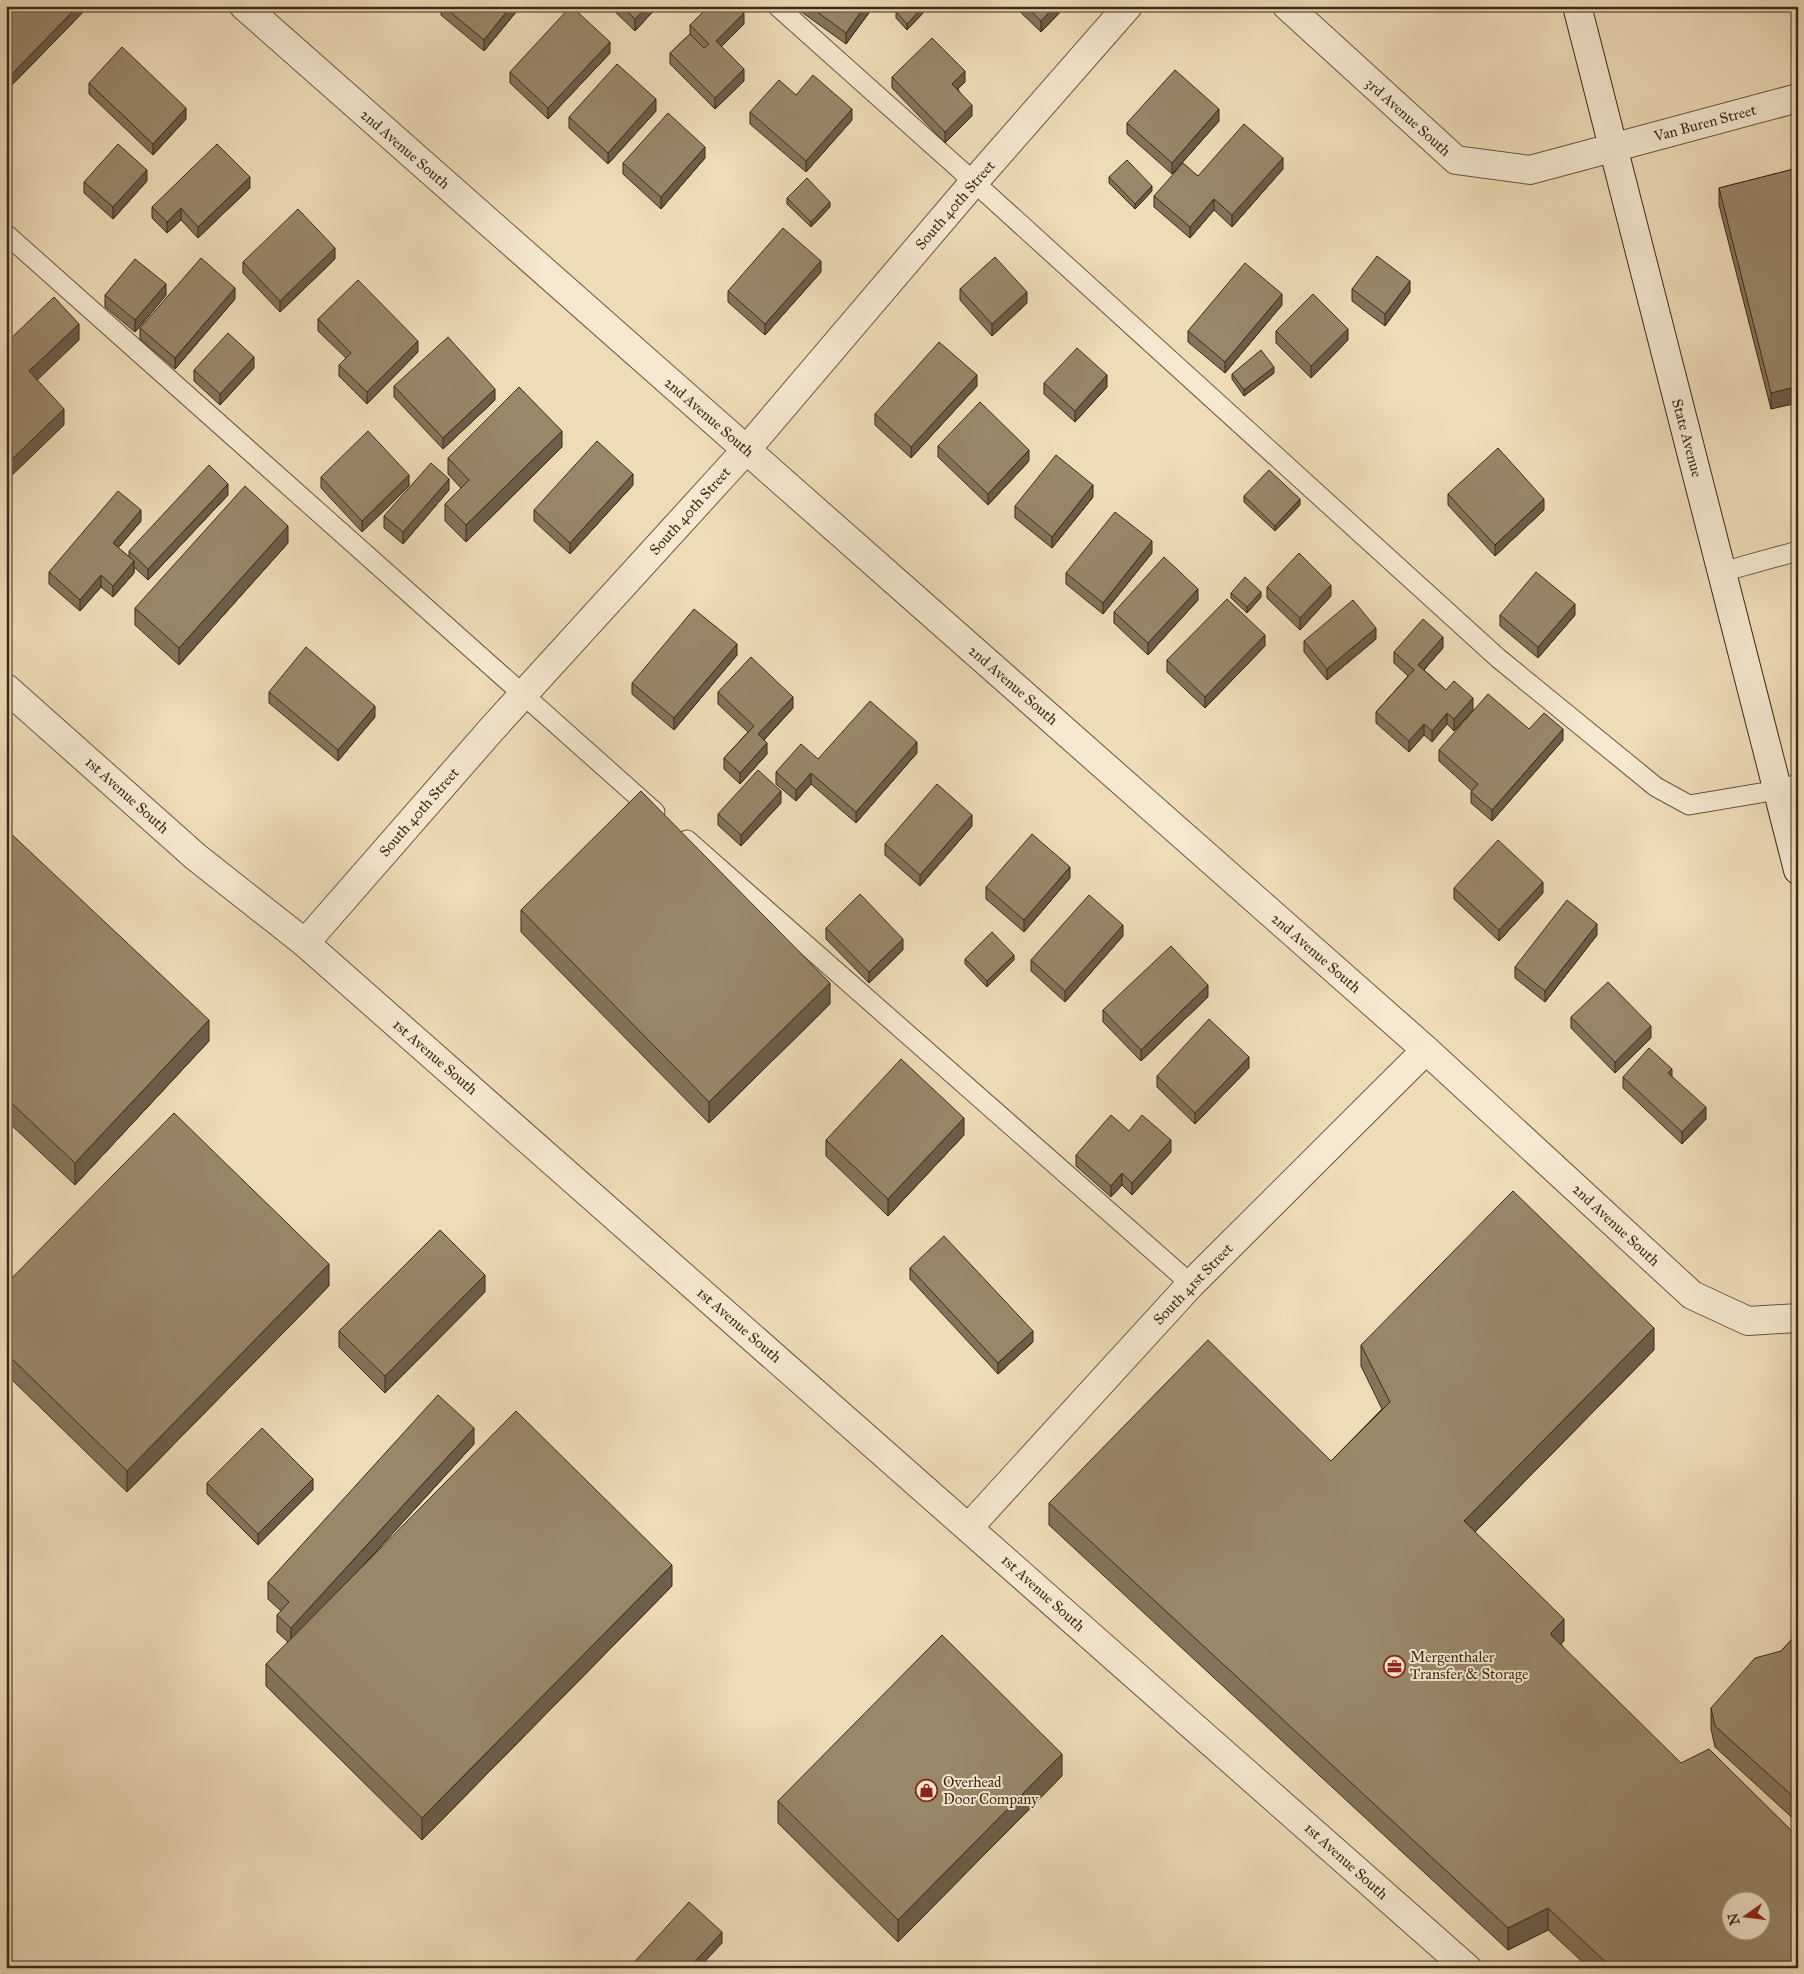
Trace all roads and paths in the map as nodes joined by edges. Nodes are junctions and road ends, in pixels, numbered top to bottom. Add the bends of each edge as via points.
1 (244, 6) edge
2 (777, 6) edge
3 (1128, 6) edge
4 (1287, 6) edge
5 (1577, 6) edge
6 (1798, 98) edge
7 (1612, 149) junction
8 (974, 182) junction
9 (6, 234) edge
10 (746, 450) junction
11 (1798, 551) edge
12 (1722, 572) junction
13 (6, 688) edge
14 (522, 696) junction
15 (1788, 787) edge
16 (1798, 870) edge
17 (305, 942) junction
18 (1426, 1050) junction
19 (1191, 1284) junction
20 (1798, 1318) edge
21 (970, 1527) junction
22 (1466, 1968) edge

1 - 10 street, 2nd Avenue South
2 - 8 lane
3 - 8 street, South 40th Street
4 - 7 street, 3rd Avenue South via 1456,160 1530,170
5 - 7 street, State Avenue
6 - 7 street, Van Buren Street
7 - 12 street, State Avenue
8 - 10 street, South 40th Street
8 - 15 lane via 1498,658 1656,787 1689,805
9 - 14 lane
10 - 14 street, South 40th Street
10 - 18 street, 2nd Avenue South
11 - 12 lane
12 - 15 street, State Avenue
13 - 17 street, 1st Avenue South via 196,857
14 - 17 street, South 40th Street
14 - 19 lane
15 - 16 street, State Avenue
17 - 21 street, 1st Avenue South
18 - 19 street, South 41st Street
18 - 20 street, 2nd Avenue South via 1692,1295 1748,1322
19 - 21 street, South 41st Street
21 - 22 street, 1st Avenue South

